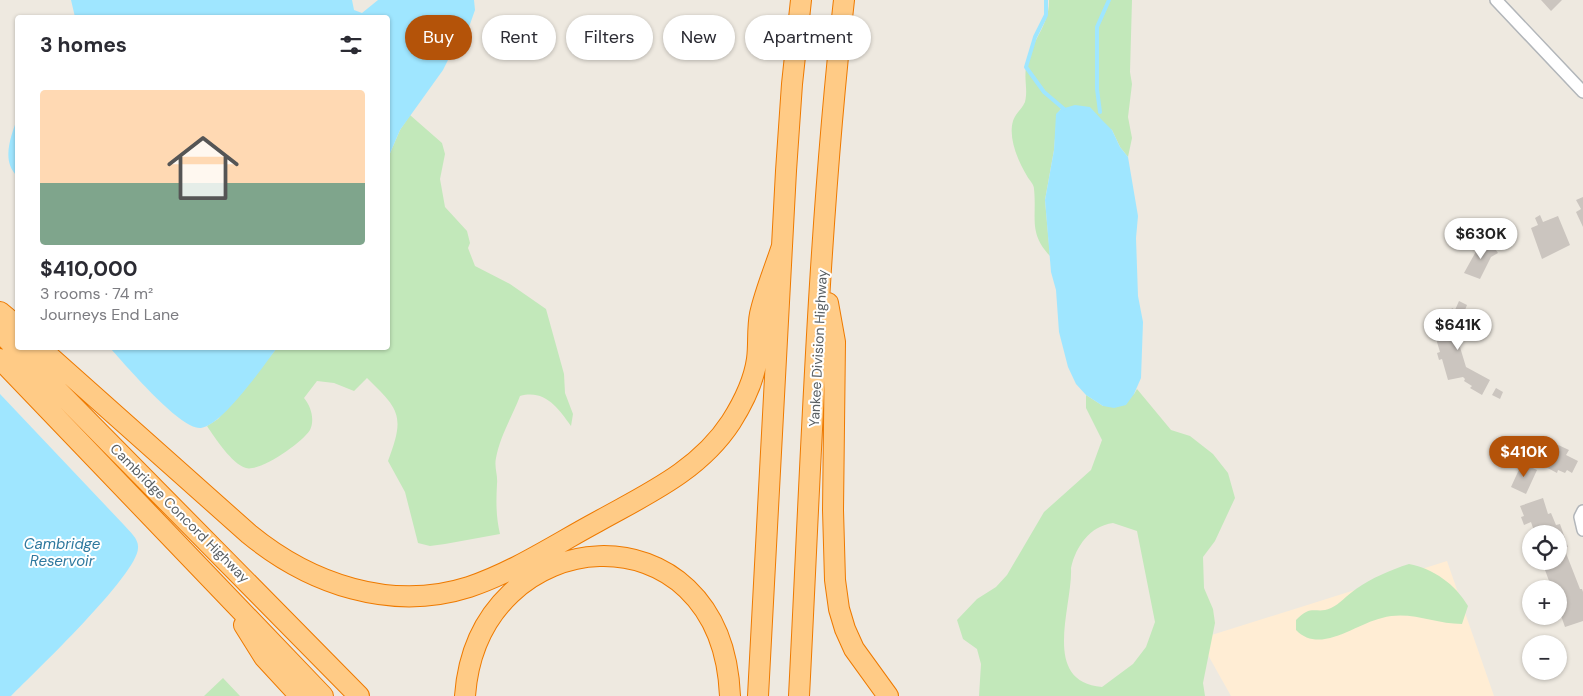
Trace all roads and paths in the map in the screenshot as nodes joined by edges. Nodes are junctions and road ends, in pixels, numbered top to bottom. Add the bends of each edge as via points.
1 (801, 0) edge
2 (844, 0) edge
3 (1496, 0) edge
4 (1583, 92) edge
5 (782, 246) junction
6 (822, 271) junction
7 (0, 312) edge
8 (15, 324) edge
9 (0, 332) edge
10 (15, 347) edge
11 (18, 350) edge
12 (42, 350) edge
13 (0, 359) edge
14 (0, 372) edge
15 (71, 432) junction
16 (1583, 511) edge
17 (1583, 530) edge
18 (217, 583) junction
19 (300, 696) edge
20 (323, 696) edge
21 (359, 696) edge
22 (465, 696) edge
23 (730, 696) edge
24 (758, 696) edge
25 (799, 696) edge
26 (888, 696) edge

1 - 5 highway via 792,84
2 - 6 highway, Yankee Division Highway via 830,136
3 - 4 street
5 - 12 highway via 760,315 752,378 738,411 709,450 666,484 512,568 469,587 432,595 394,596 357,591 324,580 280,557 220,509
5 - 24 highway
6 - 25 highway, Yankee Division Highway
6 - 26 highway via 835,342 832,477 838,602 854,649
7 - 8 highway
9 - 10 highway, Cambridge Concord Highway
11 - 21 highway, Cambridge Concord Highway
13 - 15 highway, Cambridge Concord Highway
14 - 15 highway via 35,407
15 - 18 highway, Cambridge Concord Highway
16 - 17 street via 1580,518
18 - 19 highway via 264,657
18 - 20 highway, Cambridge Concord Highway
22 - 23 highway via 474,648 487,623 505,600 526,581 550,567 569,560 601,556 622,557 654,567 675,578 692,593 717,630 726,662

